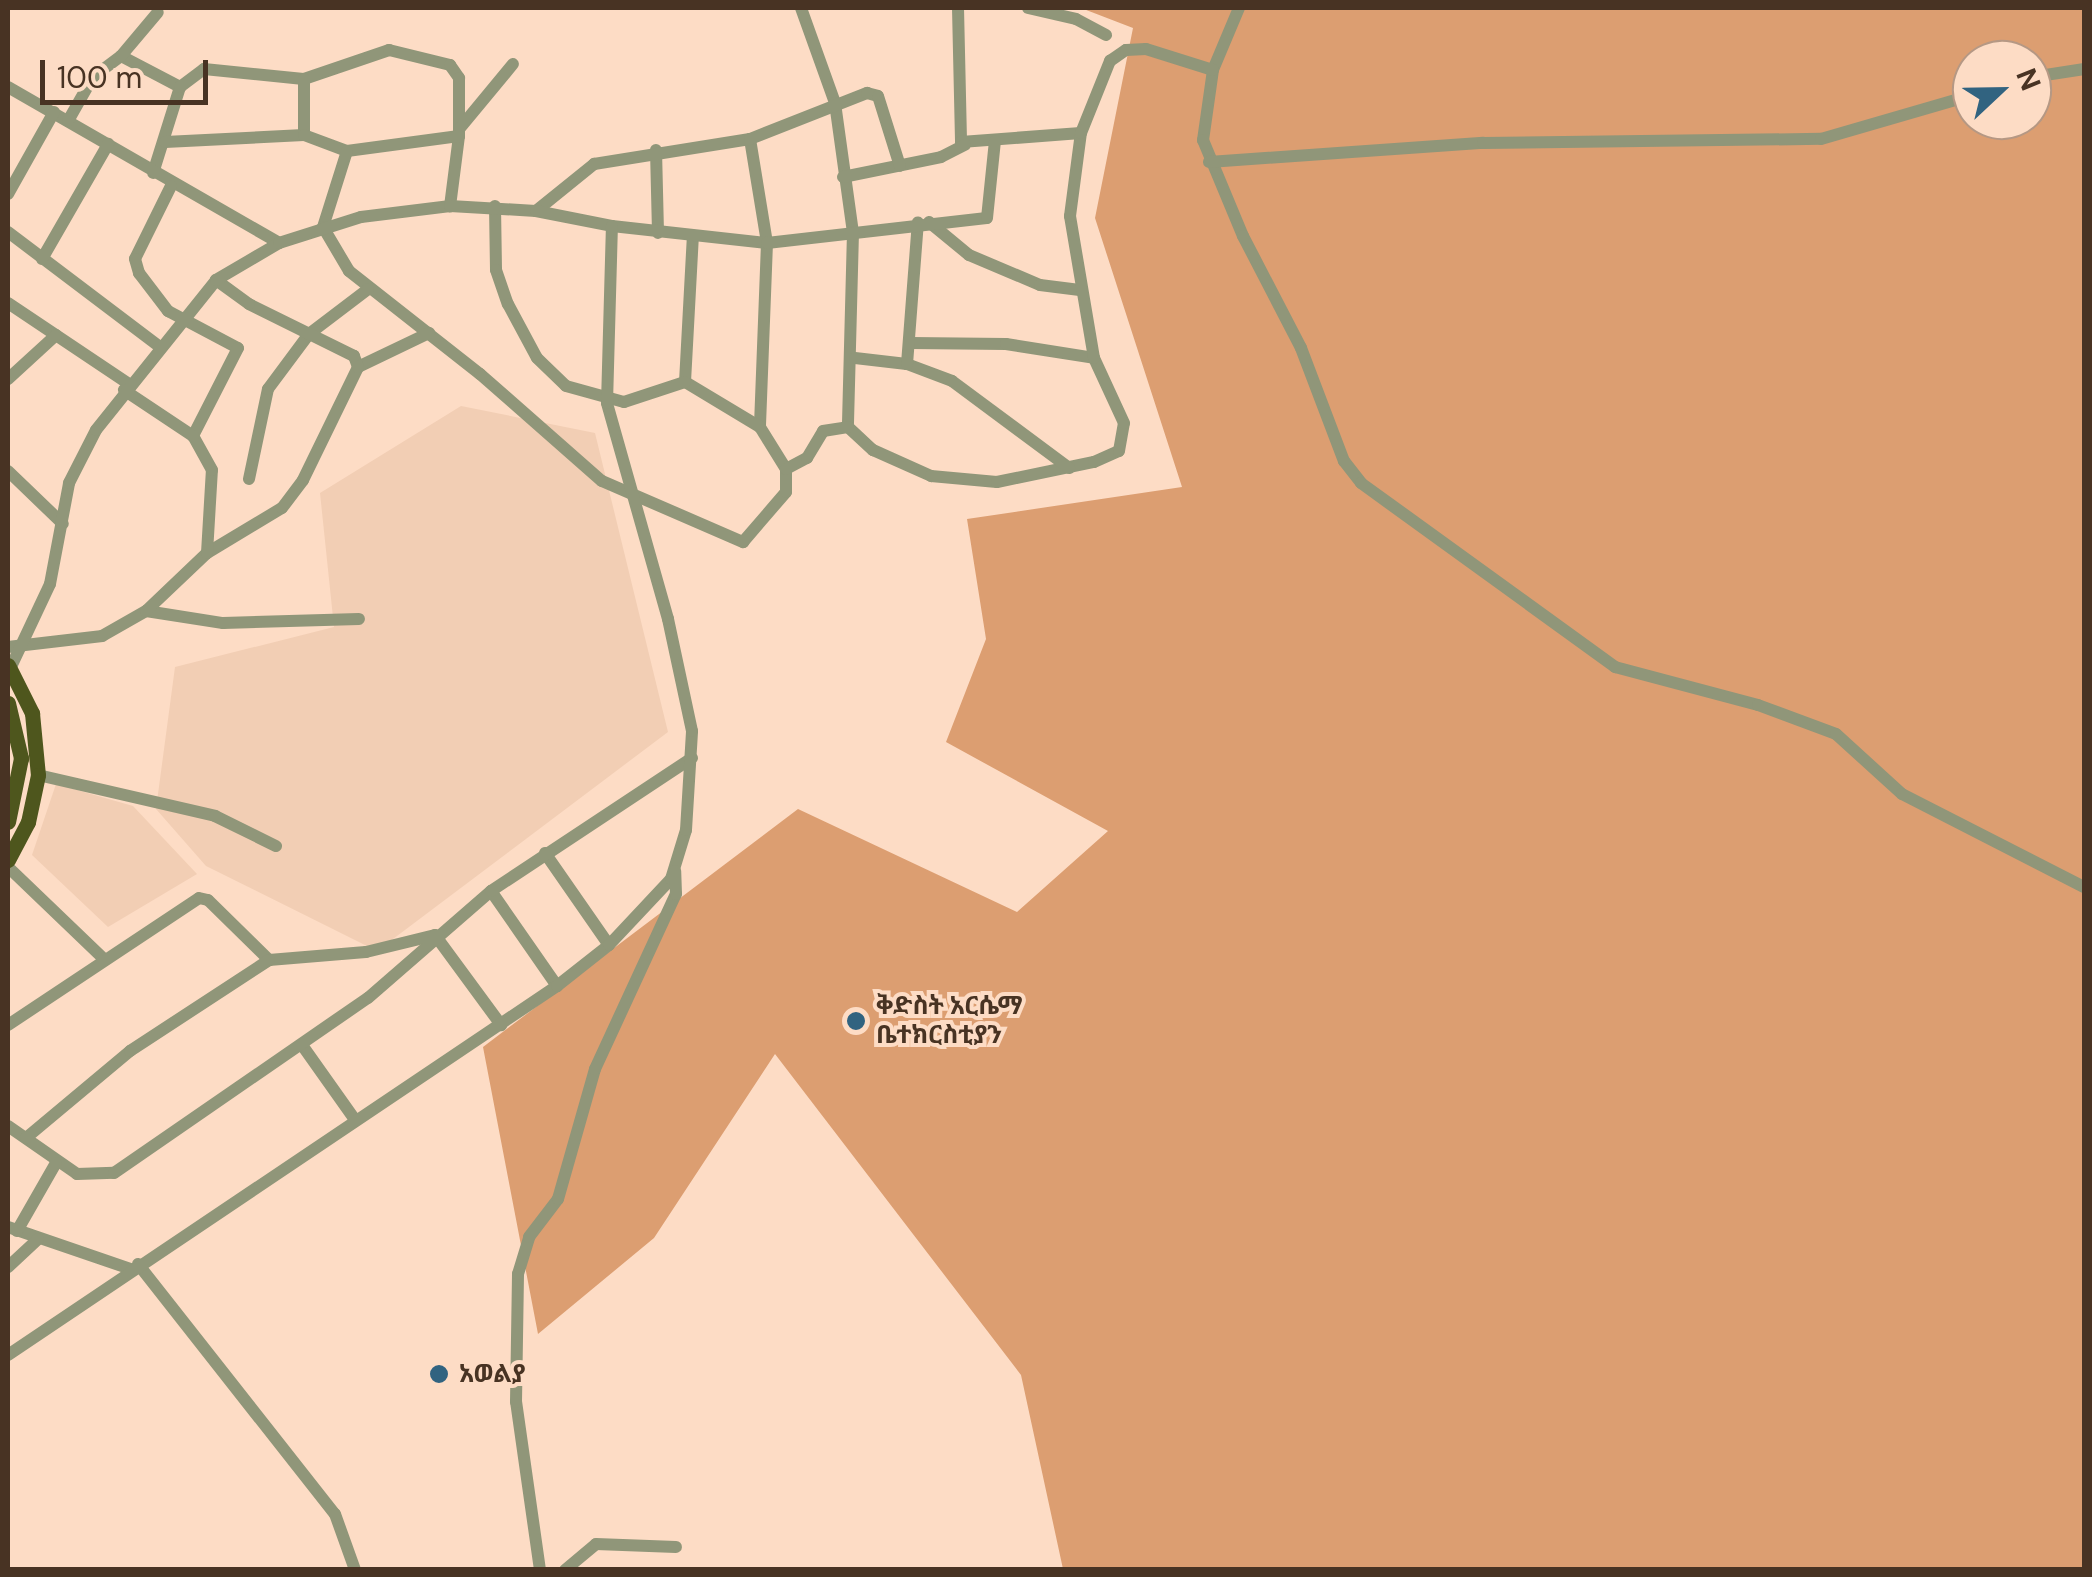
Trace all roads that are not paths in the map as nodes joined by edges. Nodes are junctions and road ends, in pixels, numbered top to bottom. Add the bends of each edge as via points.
1 (801, 8) edge
2 (958, 8) edge
3 (1028, 8) edge
4 (1239, 8) edge
5 (158, 12) dead end
6 (1106, 35) dead end
7 (121, 56) junction
8 (512, 64) dead end
9 (1213, 70) junction
10 (2084, 70) edge
11 (2052, 74) edge
12 (304, 79) junction
13 (8, 87) edge
14 (180, 87) junction
15 (1952, 101) edge
16 (835, 103) junction
17 (54, 112) junction
18 (68, 121) junction
19 (459, 132) junction
20 (1082, 132) junction
21 (304, 135) junction
22 (750, 139) junction
23 (995, 141) junction
24 (165, 142) junction
25 (108, 144) junction
26 (964, 145) junction
27 (656, 150) junction
28 (347, 151) junction
29 (1209, 162) junction
30 (900, 166) junction
31 (153, 173) junction
32 (843, 177) junction
33 (171, 186) junction
34 (8, 194) edge
35 (450, 206) junction
36 (494, 206) junction
37 (536, 211) junction
38 (924, 222) junction
39 (323, 226) junction
40 (612, 226) junction
41 (8, 232) edge
42 (853, 232) junction
43 (658, 233) junction
44 (693, 236) junction
45 (279, 243) junction
46 (767, 243) junction
47 (42, 259) junction
48 (216, 280) junction
49 (368, 290) junction
50 (1080, 290) junction
51 (8, 303) edge
52 (184, 318) junction
53 (429, 333) junction
54 (310, 334) junction
55 (56, 335) junction
56 (910, 343) junction
57 (160, 346) junction
58 (855, 358) junction
59 (1094, 358) junction
60 (907, 364) junction
61 (358, 367) junction
62 (8, 379) edge
63 (685, 382) junction
64 (126, 387) junction
65 (607, 402) junction
66 (760, 427) junction
67 (848, 427) junction
68 (192, 436) junction
69 (1069, 468) junction
70 (786, 469) junction
71 (8, 471) edge
72 (249, 479) dead end
73 (632, 491) junction
74 (63, 524) junction
75 (206, 553) junction
76 (146, 610) junction
77 (359, 619) dead end
78 (12, 646) edge
79 (9, 667) edge
80 (10, 712) edge
81 (32, 713) junction
82 (692, 758) junction
83 (38, 775) junction
84 (8, 822) edge
85 (276, 846) dead end
86 (546, 853) junction
87 (8, 864) edge
88 (675, 871) junction
89 (2084, 887) edge
90 (491, 892) junction
91 (435, 935) junction
92 (608, 946) junction
93 (102, 956) junction
94 (269, 960) junction
95 (556, 986) junction
96 (8, 1024) edge
97 (501, 1024) junction
98 (302, 1045) junction
99 (353, 1117) junction
100 (8, 1126) edge
101 (26, 1138) junction
102 (56, 1163) junction
103 (12, 1229) edge
104 (38, 1239) junction
105 (134, 1266) junction
106 (8, 1267) edge
107 (8, 1355) edge
108 (676, 1546) dead end
109 (355, 1570) edge
110 (540, 1570) edge
111 (565, 1570) edge

1 - 16 street
2 - 26 street
3 - 6 street via 1076,19
4 - 9 street
5 - 7 street
7 - 14 street
7 - 18 street via 92,77
8 - 19 street
9 - 20 street via 1146,50 1116,53
9 - 29 street via 1204,124
10 - 11 street
12 - 14 street via 209,68
12 - 19 street via 389,50 450,64 459,78
12 - 21 street
13 - 17 street
14 - 24 street
15 - 29 street via 1820,139 1483,142
16 - 22 street
16 - 30 street via 878,96
16 - 32 street
17 - 18 street
17 - 34 street
18 - 25 street
19 - 28 street
19 - 35 street
20 - 23 street
20 - 50 street via 1070,216
21 - 24 street
21 - 28 street
22 - 27 street
22 - 46 street
23 - 26 street
23 - 38 street via 992,215
24 - 31 street
25 - 31 street
25 - 47 street
26 - 30 street
27 - 37 street via 594,164
27 - 43 street
28 - 39 street
29 - 89 street via 1361,483 1615,667 1758,705 1836,734 1902,794
30 - 32 street
31 - 33 street
32 - 42 street
33 - 45 street
33 - 52 street via 135,259 157,302
35 - 36 street
35 - 39 street
36 - 37 street
36 - 65 street via 496,270 530,347 566,386
37 - 40 street
38 - 42 street
38 - 50 street via 992,265 1040,285
38 - 56 street
39 - 45 street
39 - 49 street via 342,263
40 - 43 street
40 - 65 street
41 - 47 street
42 - 46 street
42 - 58 street
43 - 44 street
44 - 46 street
44 - 63 street
45 - 48 street
46 - 66 street
47 - 57 street
48 - 52 street
48 - 54 street
49 - 53 street
49 - 54 street
50 - 59 street
51 - 55 street
52 - 57 street
52 - 68 street via 238,348
53 - 61 street
53 - 73 street via 592,474
54 - 61 street via 354,356
54 - 72 street via 268,390
55 - 62 street
55 - 64 street
56 - 59 street via 1006,344
56 - 60 street
57 - 64 street
58 - 60 street
58 - 67 street
59 - 69 street via 1120,406 1124,441 1119,450
60 - 69 street via 980,395
61 - 75 street via 303,480 282,508
63 - 65 street
63 - 66 street
64 - 68 street
64 - 74 street via 74,470
65 - 73 street
66 - 70 street
67 - 69 street via 873,450 931,476 996,482
67 - 70 street via 823,431 807,458
68 - 75 street via 214,480
70 - 73 street via 786,492 743,542
71 - 74 street
73 - 82 street via 684,682
74 - 78 street via 50,584
75 - 76 street
76 - 77 street via 223,624
76 - 78 street via 92,638
78 - 79 street
79 - 81 main road
80 - 81 main road
80 - 84 main road via 20,774
81 - 83 main road
82 - 86 street
82 - 88 street
83 - 85 street via 215,816
83 - 87 main road via 28,822
86 - 90 street
86 - 92 street
87 - 93 street
88 - 92 street
88 - 110 street via 676,894 627,989 591,1080 558,1199 529,1237 518,1274 516,1402
90 - 91 street
90 - 95 street
91 - 94 street via 366,952
91 - 97 street
91 - 98 street via 368,998
92 - 95 street
93 - 94 street via 202,898
93 - 96 street
94 - 101 street via 130,1051
95 - 97 street
97 - 99 street
98 - 99 street
98 - 102 street via 106,1176 86,1177
99 - 105 street
100 - 101 street
101 - 102 street
102 - 103 street
103 - 104 street
104 - 105 street
104 - 106 street
105 - 107 street
105 - 109 street via 335,1514
108 - 111 street via 596,1544

